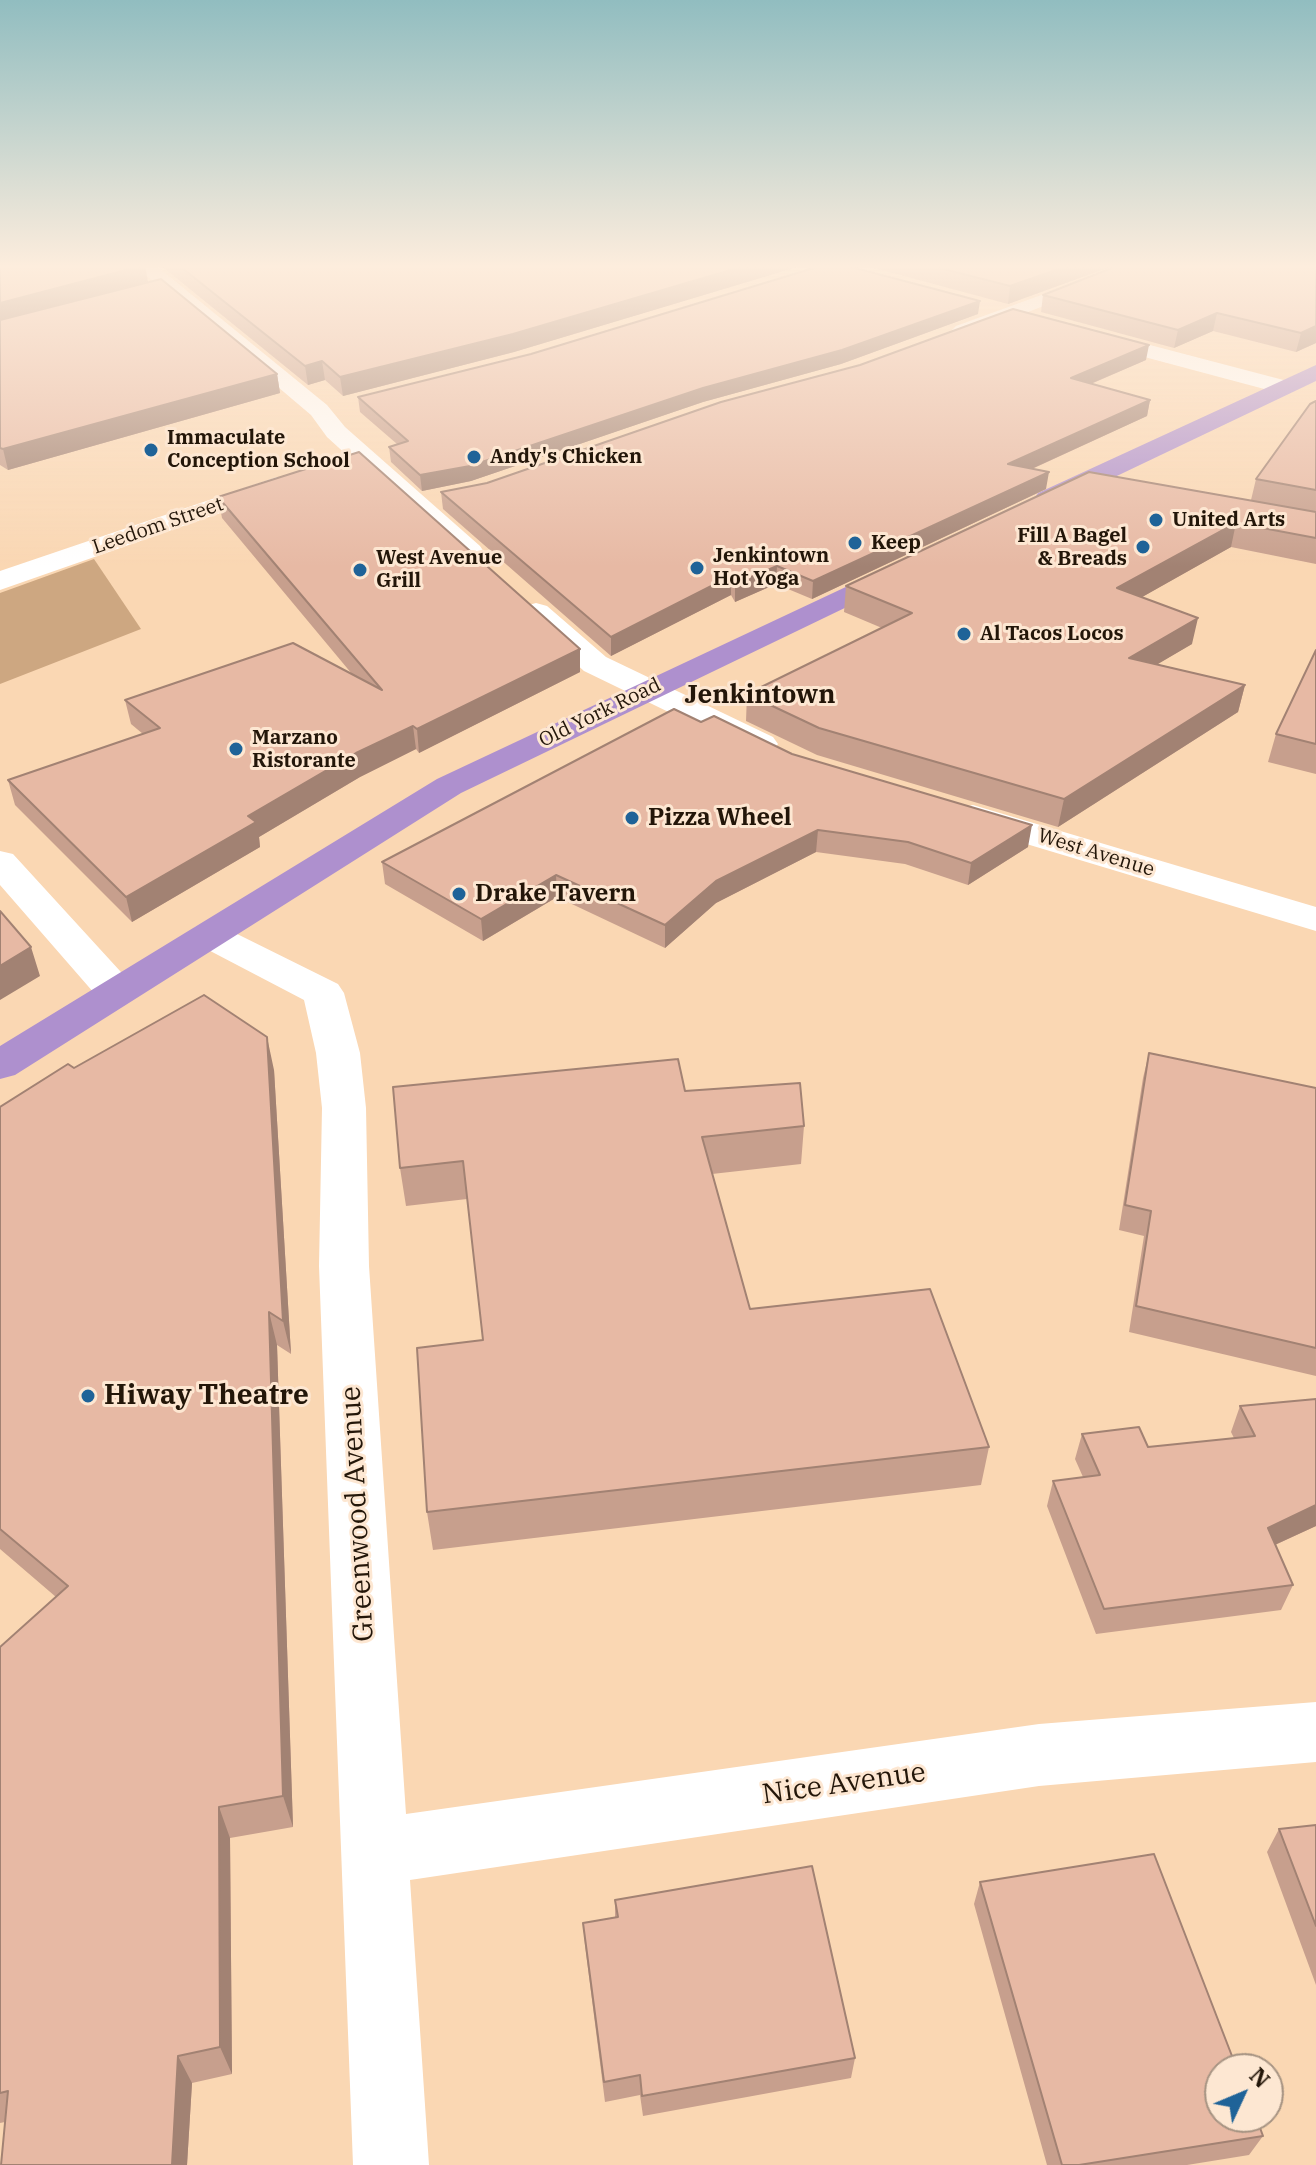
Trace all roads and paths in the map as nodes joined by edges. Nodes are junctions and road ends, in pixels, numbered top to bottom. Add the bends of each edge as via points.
1 (262, 365) edge
2 (1200, 365) edge
3 (1316, 372) edge
4 (1283, 387) junction
5 (345, 406) edge
6 (319, 410) junction
7 (298, 478) edge
8 (1084, 481) junction
9 (1130, 491) edge
10 (1029, 508) edge
11 (931, 556) edge
12 (494, 574) edge
13 (0, 581) edge
14 (517, 594) edge
15 (648, 690) junction
16 (790, 758) edge
17 (940, 806) edge
18 (0, 862) edge
19 (1316, 919) edge
20 (209, 935) junction
21 (116, 992) junction
22 (0, 1065) edge
23 (1316, 1732) edge
24 (374, 1852) junction
25 (391, 2165) edge

1 - 6 street
2 - 4 street
3 - 4 highway
4 - 8 highway
5 - 6 street
6 - 12 street via 351,459 428,501
7 - 13 street, Leedom Street
8 - 9 street
8 - 10 highway
11 - 15 highway, Old York Road
14 - 15 street via 595,664
15 - 16 street
15 - 20 highway, Old York Road via 449,786
17 - 19 street, West Avenue
18 - 21 street
20 - 21 highway, Old York Road
20 - 24 street, Greenwood Avenue via 323,993 338,1053
21 - 22 highway, Old York Road
23 - 24 street, Nice Avenue via 1039,1755
24 - 25 street, Greenwood Avenue

